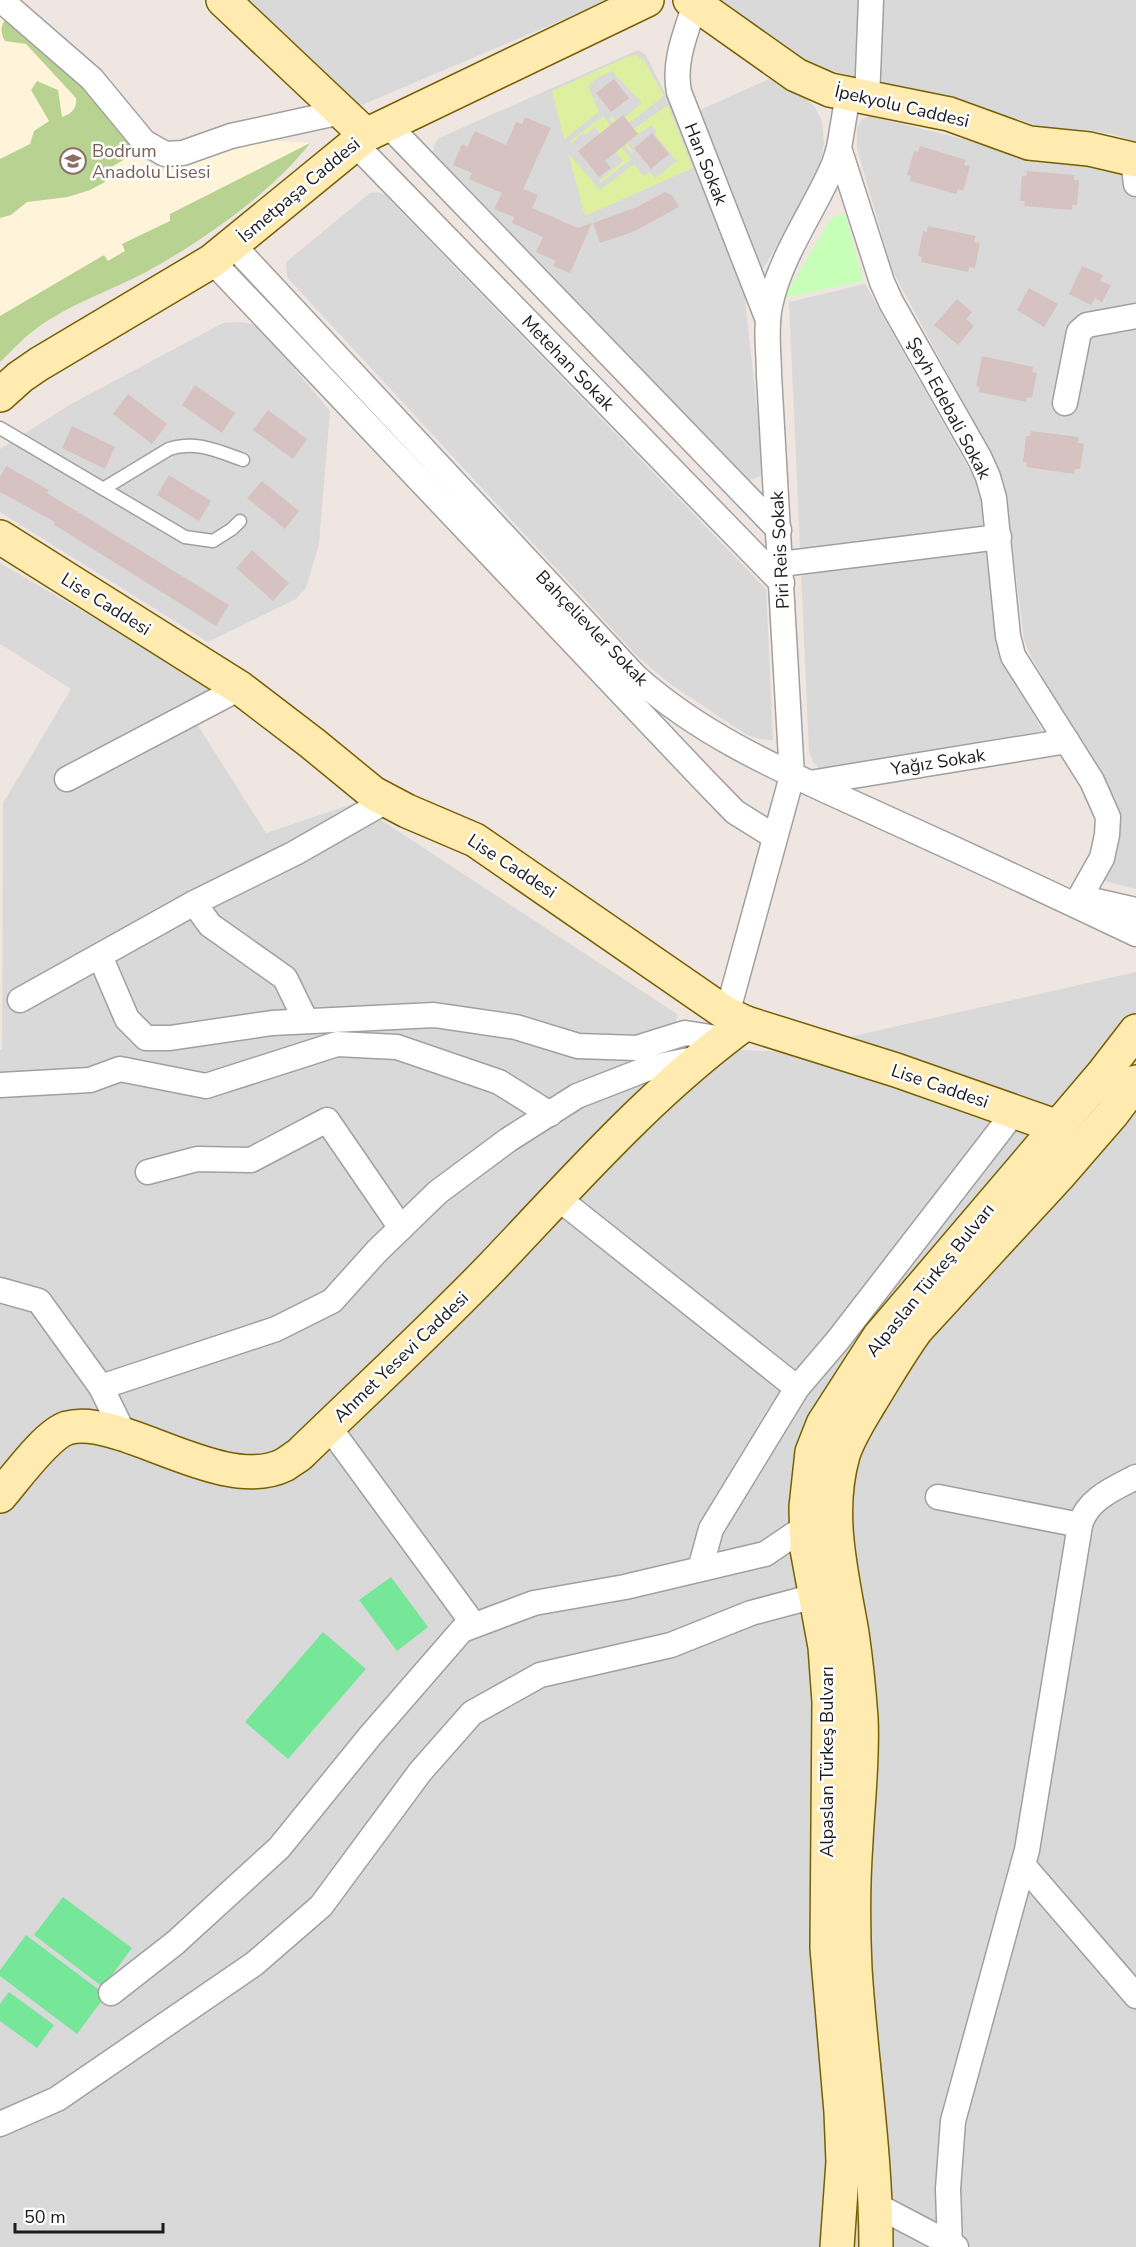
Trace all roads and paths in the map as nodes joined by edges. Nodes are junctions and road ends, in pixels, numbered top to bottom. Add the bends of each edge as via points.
1 (1, 0) edge
2 (223, 0) edge
3 (647, 0) edge
4 (871, 0) edge
5 (692, 2) edge
6 (858, 96) junction
7 (341, 112) junction
8 (369, 134) junction
9 (839, 148) junction
10 (1135, 168) edge
11 (222, 253) junction
12 (1136, 316) edge
13 (768, 320) junction
14 (0, 395) edge
15 (1065, 403) dead end
16 (0, 428) edge
17 (243, 460) dead end
18 (103, 489) junction
19 (240, 521) dead end
20 (779, 530) junction
21 (0, 537) edge
22 (999, 537) junction
23 (782, 574) junction
24 (240, 688) junction
25 (1066, 741) junction
26 (67, 779) dead end
27 (801, 779) junction
28 (386, 801) junction
29 (775, 837) junction
30 (1042, 889) junction
31 (1080, 897) junction
32 (194, 903) junction
33 (1136, 910) edge
34 (1136, 934) edge
35 (100, 956) junction
36 (20, 1000) dead end
37 (306, 1022) junction
38 (1136, 1031) edge
39 (724, 1033) junction
40 (1136, 1082) edge
41 (0, 1085) edge
42 (1015, 1112) junction
43 (550, 1114) junction
44 (1058, 1127) junction
45 (148, 1172) dead end
46 (558, 1198) junction
47 (401, 1228) junction
48 (0, 1290) edge
49 (101, 1387) junction
50 (797, 1388) junction
51 (328, 1427) junction
52 (124, 1434) junction
53 (1136, 1477) edge
54 (0, 1496) edge
55 (938, 1497) dead end
56 (1080, 1525) junction
57 (805, 1527) junction
58 (700, 1569) junction
59 (815, 1596) junction
60 (474, 1625) junction
61 (1023, 1865) junction
62 (111, 1993) dead end
63 (1136, 1996) edge
64 (0, 2124) edge
65 (876, 2205) junction
66 (952, 2246) edge
67 (837, 2247) edge
68 (876, 2247) edge

1 - 7 street via 92,79 144,142 165,153 183,153 231,136
2 - 7 street
3 - 8 street, İsmetpaşa Caddesi
4 - 6 street, Piri Reis Sokak
5 - 6 street, İpekyolu Caddesi via 796,75 830,90
5 - 13 street, Han Sokak via 676,68 681,103
6 - 9 street, Piri Reis Sokak
6 - 10 street, İpekyolu Caddesi via 950,114 1029,143 1089,149
7 - 8 street
8 - 11 street, İsmetpaşa Caddesi
8 - 20 street
8 - 23 street, Metehan Sokak
9 - 13 street, Piri Reis Sokak via 779,276
9 - 22 street, Şeyh Edebali Sokak via 891,302 988,477
11 - 14 street, İsmetpaşa Caddesi via 20,376
11 - 27 street, Bahçelievler Sokak via 635,676 702,727
11 - 29 street via 711,788 735,812
12 - 15 street via 1083,327 1077,339
13 - 20 street, Piri Reis Sokak
16 - 18 lane
17 - 18 lane via 198,445 179,446
18 - 19 lane via 185,537 213,542
20 - 23 street, Piri Reis Sokak
21 - 24 street, Lise Caddesi
22 - 23 street
22 - 25 street, Şeyh Edebali Sokak via 1013,656
23 - 27 street, Piri Reis Sokak
24 - 26 street
24 - 28 street, Lise Caddesi
25 - 27 street, Yağız Sokak
25 - 31 street, Şeyh Edebali Sokak via 1108,817 1102,858
27 - 29 street, Piri Reis Sokak
27 - 30 street, Bahçelievler Sokak
28 - 32 street via 295,853
28 - 39 street, Lise Caddesi via 475,840
29 - 39 street, Piri Reis Sokak
30 - 31 street
30 - 34 street
31 - 33 street
32 - 35 street
32 - 37 street via 210,924 285,978
35 - 36 street
35 - 37 street via 127,1019 146,1038
37 - 39 street via 434,1015 516,1028 578,1046 637,1048 685,1034
38 - 44 street, Alpaslan Türkeş Bulvarı
39 - 42 street, Lise Caddesi via 896,1070
39 - 43 street via 577,1096
39 - 46 street, Ahmet Yesevi Caddesi
40 - 65 street, Alpaslan Türkeş Bulvarı via 1053,1182 917,1329 852,1433 843,1455 836,1532 861,1720 854,1872 855,1969
41 - 43 street via 90,1080 120,1070 206,1086 337,1044 397,1047 499,1082
42 - 44 street, Lise Caddesi
42 - 50 street
43 - 47 street via 438,1192
44 - 57 street, Alpaslan Türkeş Bulvarı via 896,1316 852,1377 817,1437 810,1463
45 - 47 street via 197,1159 251,1160 327,1120
46 - 50 street
46 - 51 street, Ahmet Yesevi Caddesi via 430,1330
47 - 49 street via 332,1301 276,1329
48 - 49 street via 39,1301
49 - 52 street
50 - 58 street via 711,1529
51 - 52 street, Ahmet Yesevi Caddesi via 283,1466 246,1472 224,1470
51 - 60 street
52 - 54 street, Ahmet Yesevi Caddesi via 82,1426 66,1428 52,1437
53 - 56 street via 1104,1494 1090,1506
55 - 56 street
56 - 61 street
57 - 58 street via 765,1554
57 - 59 street, Alpaslan Türkeş Bulvarı
58 - 60 street via 534,1603
59 - 64 street via 751,1612 671,1645 540,1675 472,1713 420,1772 321,1906 254,1964 57,2099
59 - 67 street, Alpaslan Türkeş Bulvarı via 829,1693 827,1948 843,2162
60 - 62 street via 462,1630 279,1848 175,1943
61 - 63 street
61 - 66 street via 953,2121 948,2189
65 - 66 street
65 - 68 street, Alpaslan Türkeş Bulvarı

